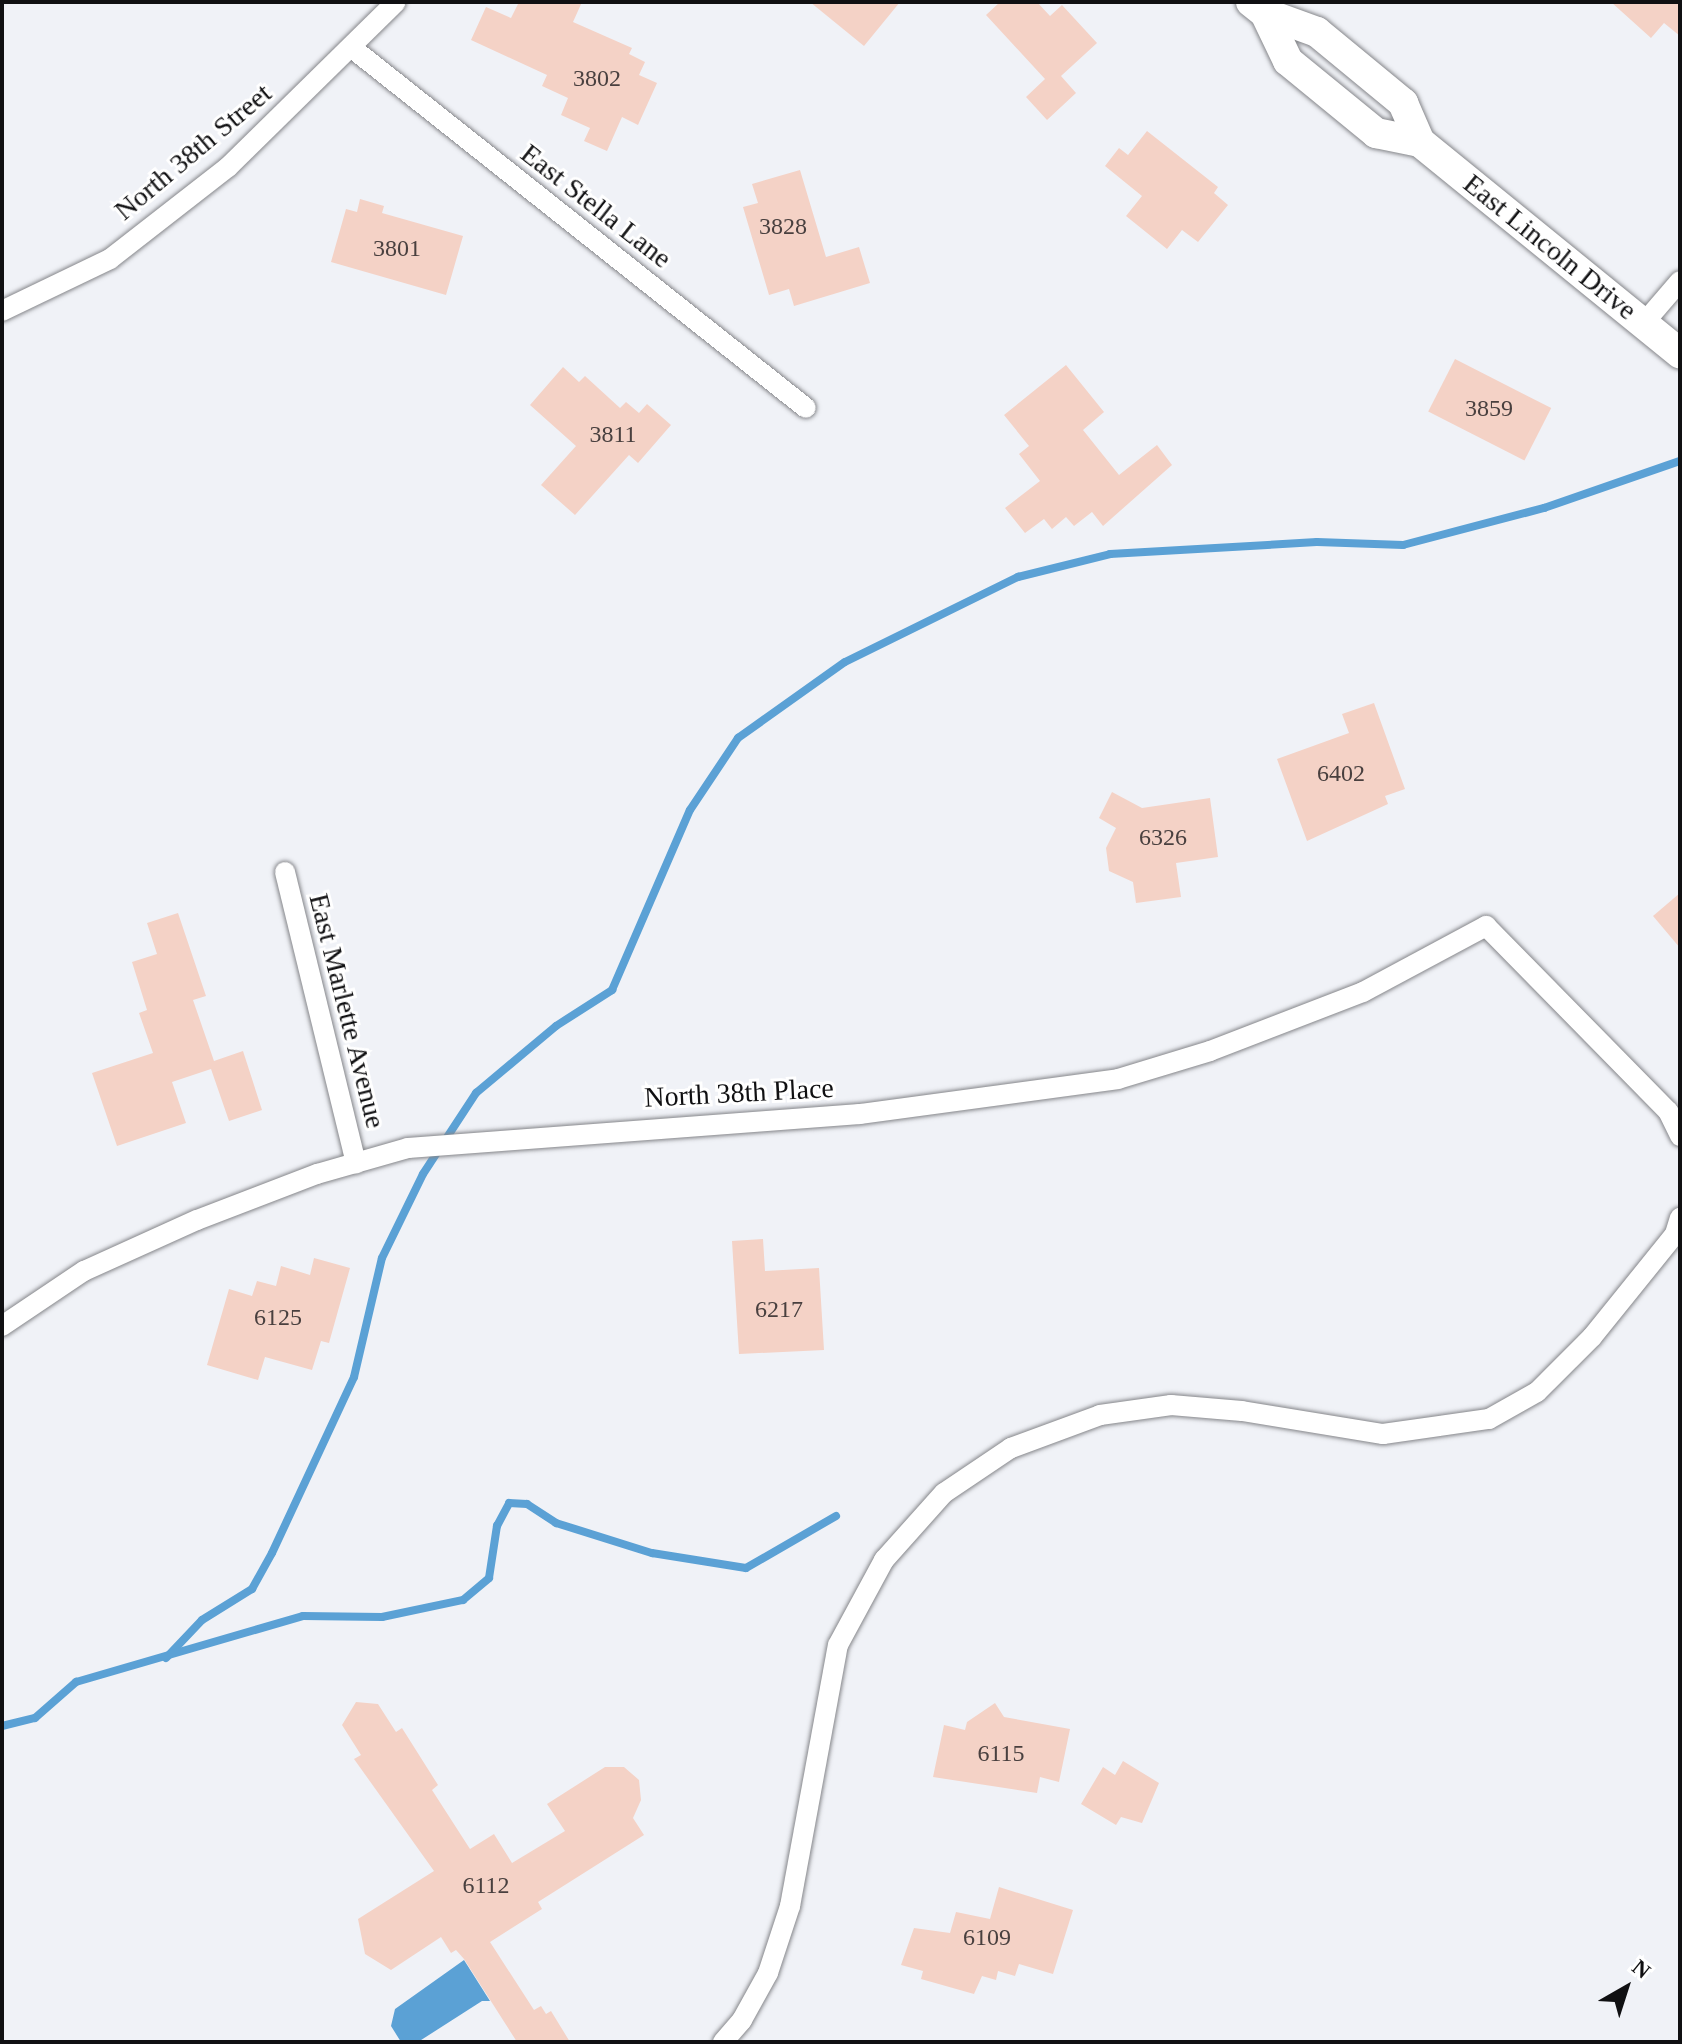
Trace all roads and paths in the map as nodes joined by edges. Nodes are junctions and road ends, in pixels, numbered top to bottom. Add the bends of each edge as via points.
1 (396, 2) edge
2 (1258, 8) edge
3 (352, 48) junction
4 (1420, 142) junction
5 (1680, 281) edge
6 (2, 311) edge
7 (1644, 323) junction
8 (1680, 353) edge
9 (806, 408) dead end
10 (285, 872) dead end
11 (1680, 1136) edge
12 (356, 1163) junction
13 (1680, 1218) edge
14 (2, 1326) edge
15 (723, 2042) edge

1 - 3 street, North 38th Street
2 - 4 main road, East Lincoln Drive via 1317,32 1403,103
2 - 4 main road, East Lincoln Drive via 1288,61 1376,133
3 - 6 street, North 38th Street via 228,167 110,259
3 - 9 street, East Stella Lane
4 - 7 main road, East Lincoln Drive
5 - 7 street
7 - 8 main road, East Lincoln Drive
10 - 12 street, East Marlette Avenue
11 - 12 street, North 38th Place via 1668,1111 1486,926 1363,992 1210,1051 1118,1079 860,1114 408,1148
12 - 14 street, North 38th Place via 197,1220 84,1271
13 - 15 street via 1675,1234 1592,1337 1537,1392 1489,1419 1383,1434 1171,1405 1100,1415 1011,1448 944,1493 884,1560 838,1645 790,1906 768,1973

